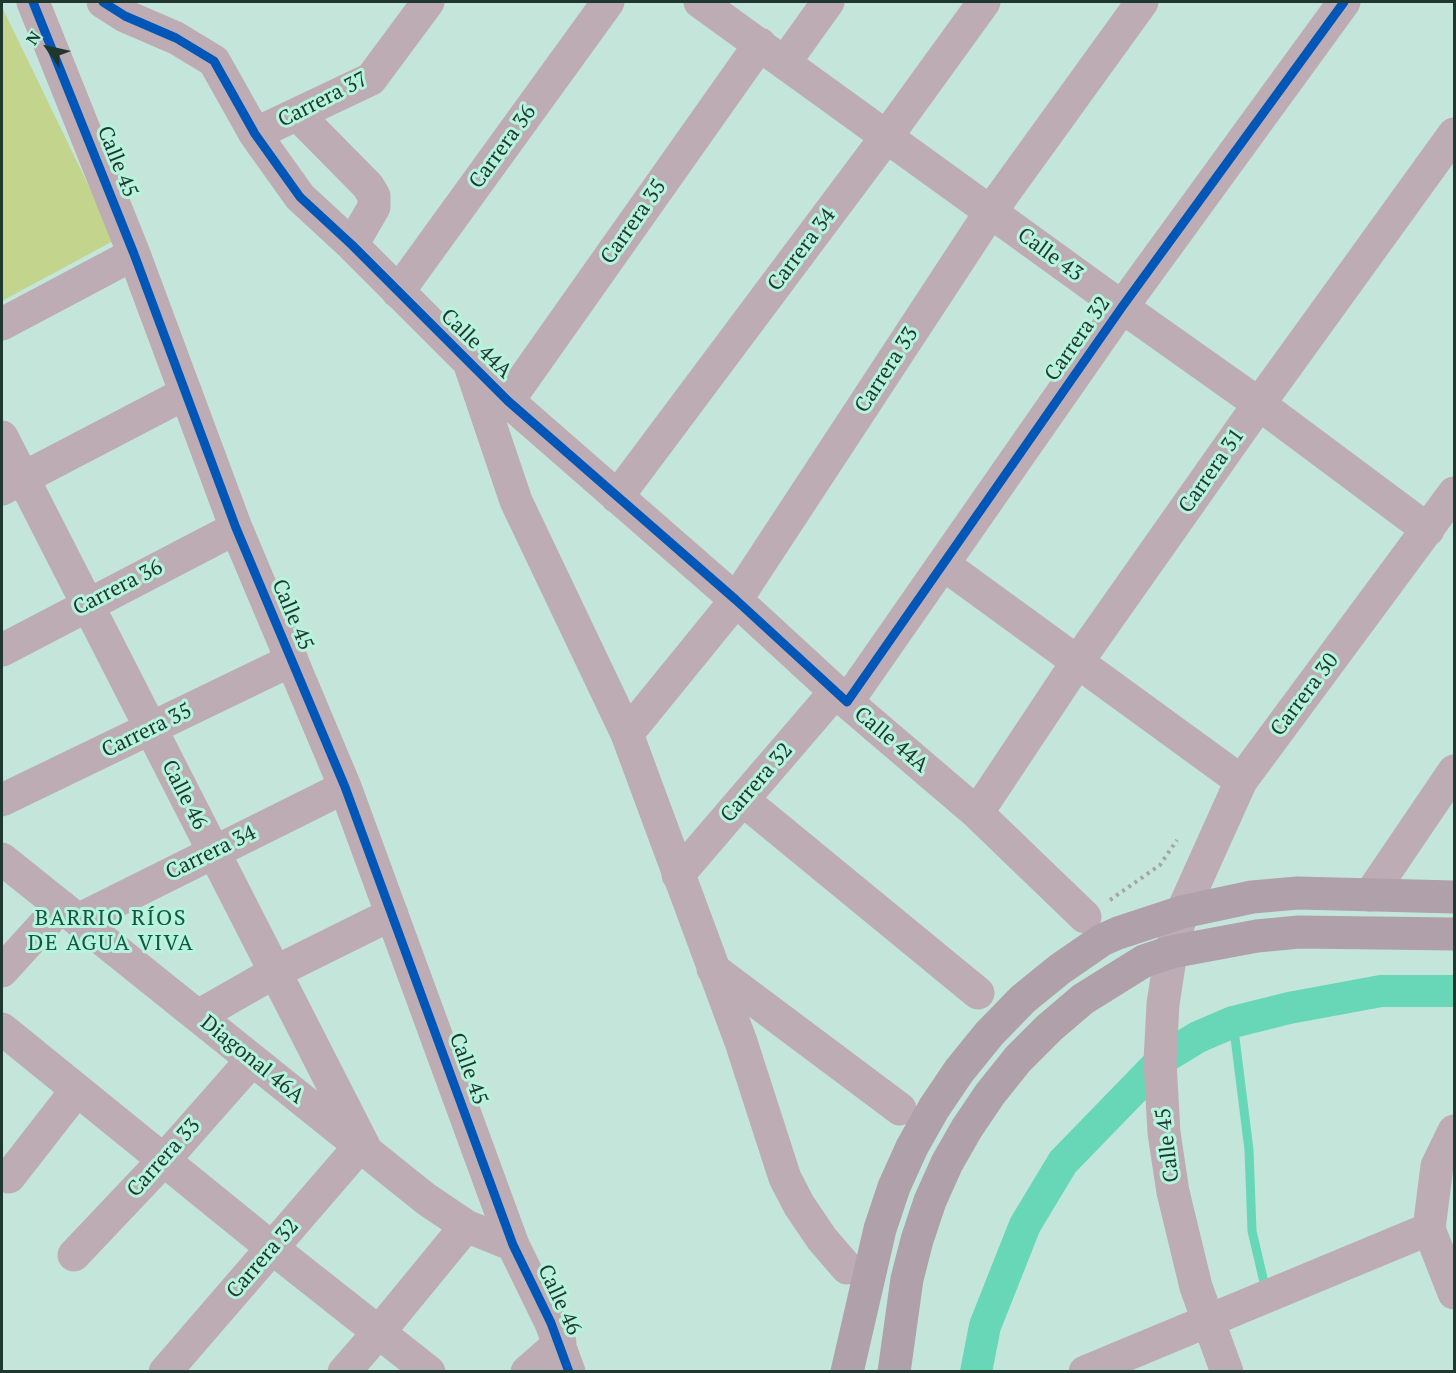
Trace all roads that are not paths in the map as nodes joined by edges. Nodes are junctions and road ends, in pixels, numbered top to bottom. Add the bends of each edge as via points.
1 (33, 2) edge
2 (104, 2) edge
3 (428, 2) edge
4 (608, 2) edge
5 (700, 2) edge
6 (828, 2) edge
7 (984, 2) edge
8 (1142, 2) edge
9 (1344, 2) edge
10 (772, 53) junction
11 (297, 114) junction
12 (255, 134) junction
13 (1455, 134) edge
14 (887, 136) junction
15 (991, 211) junction
16 (352, 245) junction
17 (134, 254) junction
18 (398, 292) junction
19 (1122, 308) junction
20 (2, 324) edge
21 (468, 361) junction
22 (186, 393) junction
23 (508, 400) junction
24 (1259, 404) junction
25 (2, 437) edge
26 (12, 484) edge
27 (1455, 493) edge
28 (617, 497) junction
29 (236, 528) junction
30 (1428, 530) junction
31 (943, 564) junction
32 (736, 600) junction
33 (86, 605) junction
34 (2, 650) edge
35 (292, 660) junction
36 (1078, 661) junction
37 (841, 697) junction
38 (151, 729) junction
39 (627, 734) junction
40 (1455, 771) edge
41 (1241, 781) junction
42 (345, 787) junction
43 (2, 800) edge
44 (743, 800) junction
45 (977, 813) junction
46 (213, 851) junction
47 (2, 859) edge
48 (678, 875) junction
49 (1371, 895) junction
50 (1455, 897) edge
51 (1182, 912) junction
52 (69, 913) junction
53 (392, 914) junction
54 (1085, 917) dead end
55 (1455, 934) edge
56 (1171, 952) junction
57 (713, 969) junction
58 (2, 970) edge
59 (275, 972) junction
60 (978, 993) dead end
61 (198, 1016) junction
62 (2, 1029) edge
63 (252, 1060) junction
64 (76, 1091) junction
65 (900, 1109) dead end
66 (1455, 1131) edge
67 (364, 1149) junction
68 (163, 1161) junction
69 (9, 1177) dead end
70 (466, 1226) junction
71 (1429, 1229) junction
72 (513, 1245) junction
73 (272, 1248) junction
74 (74, 1255) dead end
75 (847, 1268) dead end
76 (1455, 1293) edge
77 (1208, 1321) junction
78 (379, 1332) junction
79 (565, 1357) edge
80 (165, 1371) edge
81 (344, 1371) edge
82 (429, 1371) edge
83 (527, 1371) edge
84 (847, 1371) edge
85 (894, 1371) edge
86 (1085, 1371) edge
87 (1227, 1371) edge

1 - 17 street, Calle 45
2 - 12 street, Calle 44A via 214,61
3 - 11 street, Carrera 37 via 371,79
4 - 18 street, Carrera 36
5 - 10 street, Calle 43
6 - 10 street, Carrera 35
7 - 14 street, Carrera 34
8 - 15 street, Carrera 33
9 - 19 street, Carrera 32
10 - 14 street, Calle 43
10 - 23 street, Carrera 35
11 - 12 street, Carrera 37
11 - 16 street via 374,196 374,207
12 - 16 street, Calle 44A via 300,197
13 - 24 street, Carrera 31
14 - 15 street, Calle 43
14 - 28 street, Carrera 34
15 - 19 street, Calle 43
15 - 32 street, Carrera 33
16 - 18 street, Calle 44A
17 - 20 street
17 - 22 street, Calle 45
18 - 21 street, Calle 44A
19 - 24 street, Calle 43
19 - 31 street, Carrera 32
21 - 23 street, Calle 44A
21 - 39 street via 516,501
22 - 26 street
22 - 29 street, Calle 45
23 - 28 street, Calle 44A
24 - 30 street, Calle 43
24 - 36 street, Carrera 31
25 - 26 street, Calle 46
26 - 33 street, Calle 46
27 - 30 street, Carrera 30
28 - 32 street, Calle 44A
29 - 33 street, Carrera 36
29 - 35 street, Calle 45
30 - 41 street, Carrera 30
31 - 36 street
31 - 37 street, Carrera 32
32 - 37 street, Calle 44A
32 - 39 street, Carrera 33
33 - 34 street, Carrera 36
33 - 38 street, Calle 46
35 - 38 street, Carrera 35
35 - 42 street, Calle 45
36 - 41 street
36 - 45 street, Carrera 31
37 - 44 street, Carrera 32
37 - 45 street, Calle 44A
38 - 43 street, Carrera 35
38 - 46 street, Calle 46
39 - 48 street
40 - 49 street
41 - 51 street, Carrera 30
42 - 46 street, Carrera 34
42 - 53 street, Calle 45
44 - 48 street, Carrera 32
44 - 60 street
45 - 54 street, Calle 44A
46 - 52 street, Carrera 34
46 - 59 street, Calle 46
47 - 52 street, Diagonal 46A
48 - 57 street
49 - 50 main road
49 - 51 main road via 1252,897
51 - 56 street, Calle 45
51 - 84 main road via 1102,940 1060,969 1023,999 959,1071 918,1137 894,1187 880,1229
52 - 58 street, Carrera 34
52 - 61 street, Diagonal 46A
53 - 59 street
53 - 72 street, Calle 45
55 - 56 main road via 1299,932
56 - 77 street, Calle 45 via 1160,1061 1164,1133 1173,1192
56 - 85 main road via 1120,975 1049,1028 1018,1059 967,1128 930,1201 917,1240
57 - 65 street
57 - 75 street via 785,1178 822,1239
59 - 61 street
59 - 67 street, Calle 46
61 - 63 street, Diagonal 46A
62 - 64 street
63 - 67 street, Diagonal 46A
63 - 68 street, Carrera 33
64 - 68 street
64 - 69 street
66 - 71 street via 1437,1166
67 - 70 street, Diagonal 46A
67 - 73 street, Carrera 32
68 - 73 street
68 - 74 street, Carrera 33
70 - 72 street, Diagonal 46A
70 - 78 street
71 - 76 street
71 - 77 street
72 - 79 street, Calle 46
73 - 78 street
73 - 80 street, Carrera 32
77 - 86 street
77 - 87 street, Calle 45
78 - 81 street
78 - 82 street
79 - 83 street

